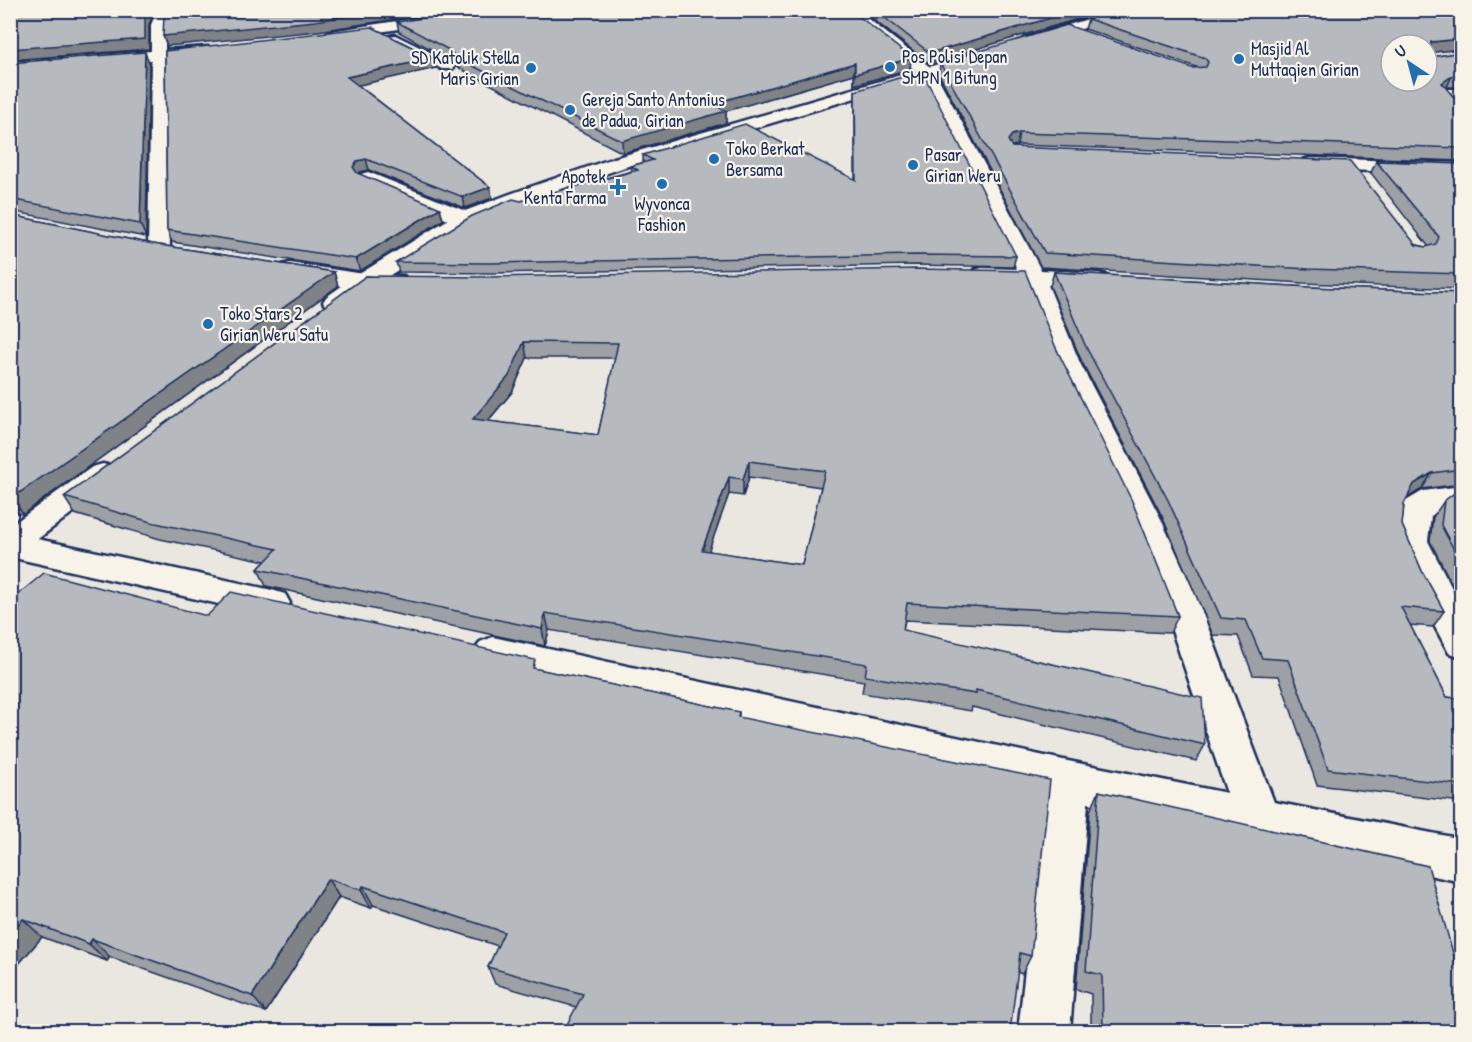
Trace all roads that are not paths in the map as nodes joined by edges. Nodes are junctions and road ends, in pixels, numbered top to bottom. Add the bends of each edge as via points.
1 (164, 10) edge
2 (501, 10) edge
3 (848, 10) edge
4 (1134, 10) edge
5 (377, 29) junction
6 (1067, 30) junction
7 (1088, 37) edge
8 (312, 38) edge
9 (225, 49) edge
10 (158, 57) junction
11 (447, 66) edge
12 (10, 67) edge
13 (928, 73) junction
14 (1461, 94) edge
15 (1461, 111) edge
16 (1292, 164) edge
17 (1352, 166) junction
18 (1461, 169) edge
19 (368, 178) edge
20 (1365, 183) edge
21 (465, 219) junction
22 (136, 245) edge
23 (159, 249) junction
24 (182, 253) edge
25 (273, 267) edge
26 (963, 274) edge
27 (1032, 276) junction
28 (364, 281) junction
29 (1115, 281) edge
30 (422, 282) edge
31 (317, 315) edge
32 (122, 460) edge
33 (1461, 496) edge
34 (10, 544) edge
35 (301, 609) edge
36 (1461, 643) edge
37 (464, 646) edge
38 (1068, 780) junction
39 (1258, 819) junction
40 (1461, 861) edge
41 (1044, 1032) edge

1 - 10 main road via 158,25
2 - 5 main road
3 - 13 main road
4 - 6 main road
5 - 8 main road
5 - 11 main road
6 - 7 main road
6 - 13 main road
9 - 10 main road
10 - 12 main road
10 - 23 main road
13 - 21 main road via 618,163
13 - 27 main road
14 - 15 main road via 1447,94
16 - 17 main road
17 - 18 main road
17 - 20 main road
19 - 21 main road
21 - 28 main road
22 - 23 main road
23 - 24 main road
25 - 28 main road
26 - 27 main road
27 - 29 main road
27 - 39 main road via 1067,363 1144,517 1180,601
28 - 30 main road
28 - 31 main road
32 - 34 main road
33 - 36 main road via 1434,498 1418,509 1412,520 1411,541
34 - 35 main road
37 - 38 main road
38 - 39 main road
38 - 41 main road
39 - 40 main road

